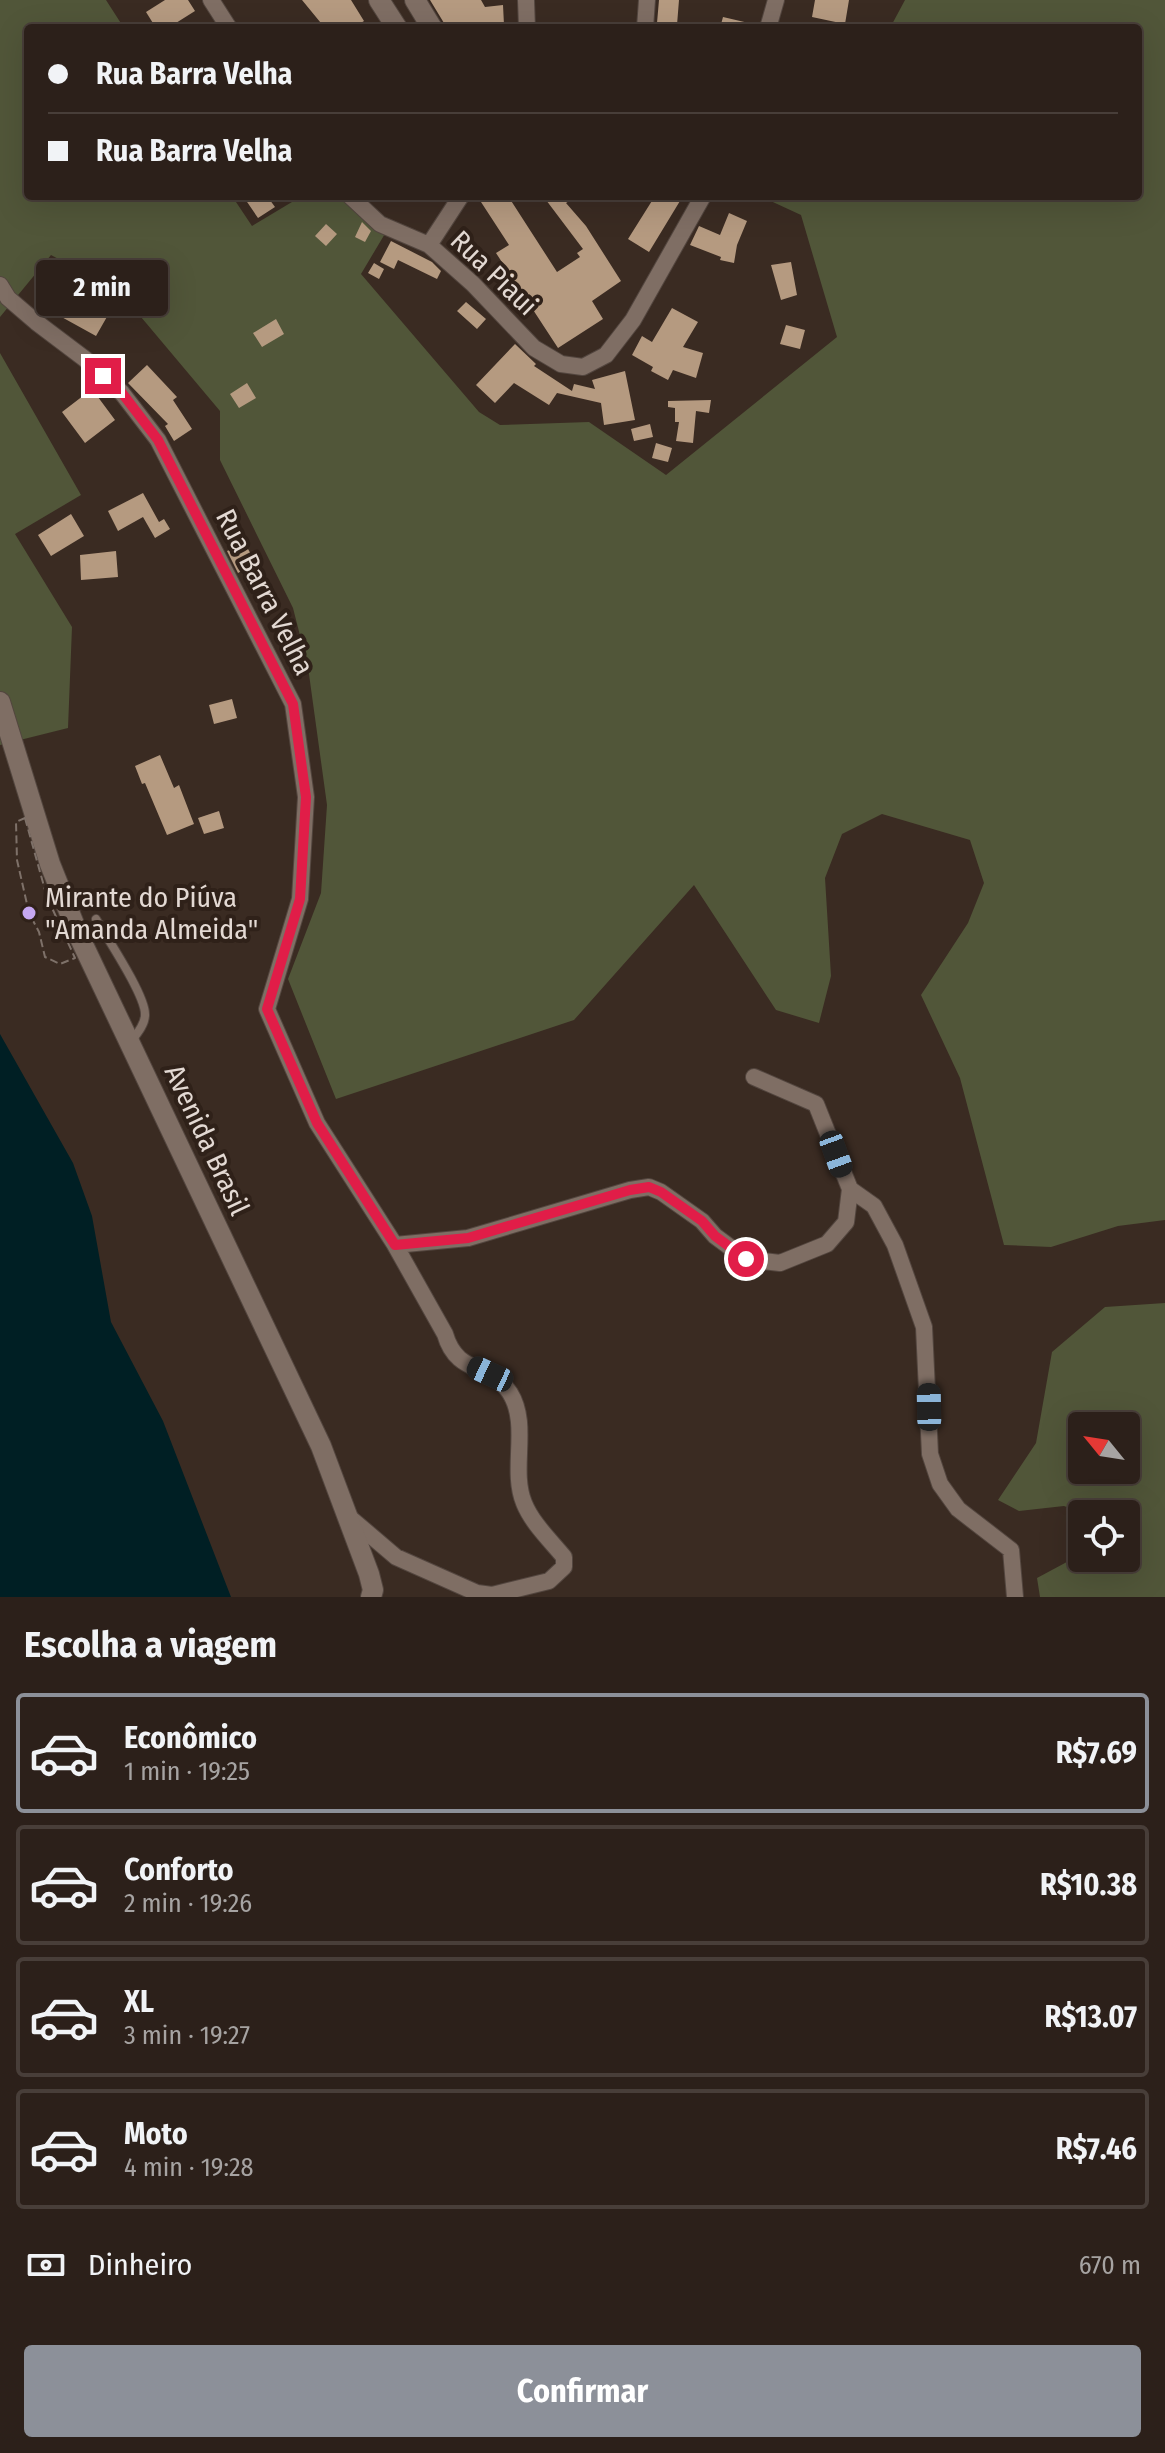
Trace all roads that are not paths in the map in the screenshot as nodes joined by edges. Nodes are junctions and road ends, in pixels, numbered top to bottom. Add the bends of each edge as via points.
1 (211, 0) edge
2 (379, 0) edge
3 (415, 0) edge
4 (526, 0) edge
5 (647, 0) edge
6 (776, 0) edge
7 (226, 24) edge
8 (394, 24) edge
9 (430, 24) edge
10 (527, 24) edge
11 (645, 24) edge
12 (769, 24) edge
13 (354, 200) edge
14 (458, 200) edge
15 (701, 200) edge
16 (429, 245) junction
17 (0, 285) edge
18 (0, 702) edge
19 (96, 919) dead end
20 (130, 1043) junction
21 (754, 1077) dead end
22 (850, 1189) junction
23 (395, 1245) junction
24 (345, 1514) junction
25 (371, 1597) edge
26 (1015, 1597) edge

1 - 7 street
2 - 8 main road
3 - 9 main road
4 - 10 street
5 - 11 street
6 - 12 street
13 - 16 street, Rua Piaui via 380,224
14 - 16 street
15 - 16 street, Rua Piaui via 633,320 606,355 583,367 561,364 534,348
17 - 23 street, Rua Barra Velha via 8,298 122,393 158,440 293,704 306,797 300,899 267,1009 317,1123
18 - 20 main road, Avenida Brasil via 50,864
19 - 20 lane via 142,999 145,1015
20 - 24 main road, Avenida Brasil via 321,1446
21 - 22 street via 816,1104
22 - 23 street via 846,1222 827,1244 780,1263 746,1259 702,1221 649,1187 468,1238
22 - 26 street via 874,1206 895,1245 924,1327 930,1454 940,1484 958,1509 1011,1550
23 - 24 street, Rua Barra Velha via 449,1350 490,1374 510,1393 517,1412 523,1502 564,1557 564,1567 549,1581 492,1595 477,1593 396,1557
24 - 25 main road, Avenida Brasil via 369,1574

